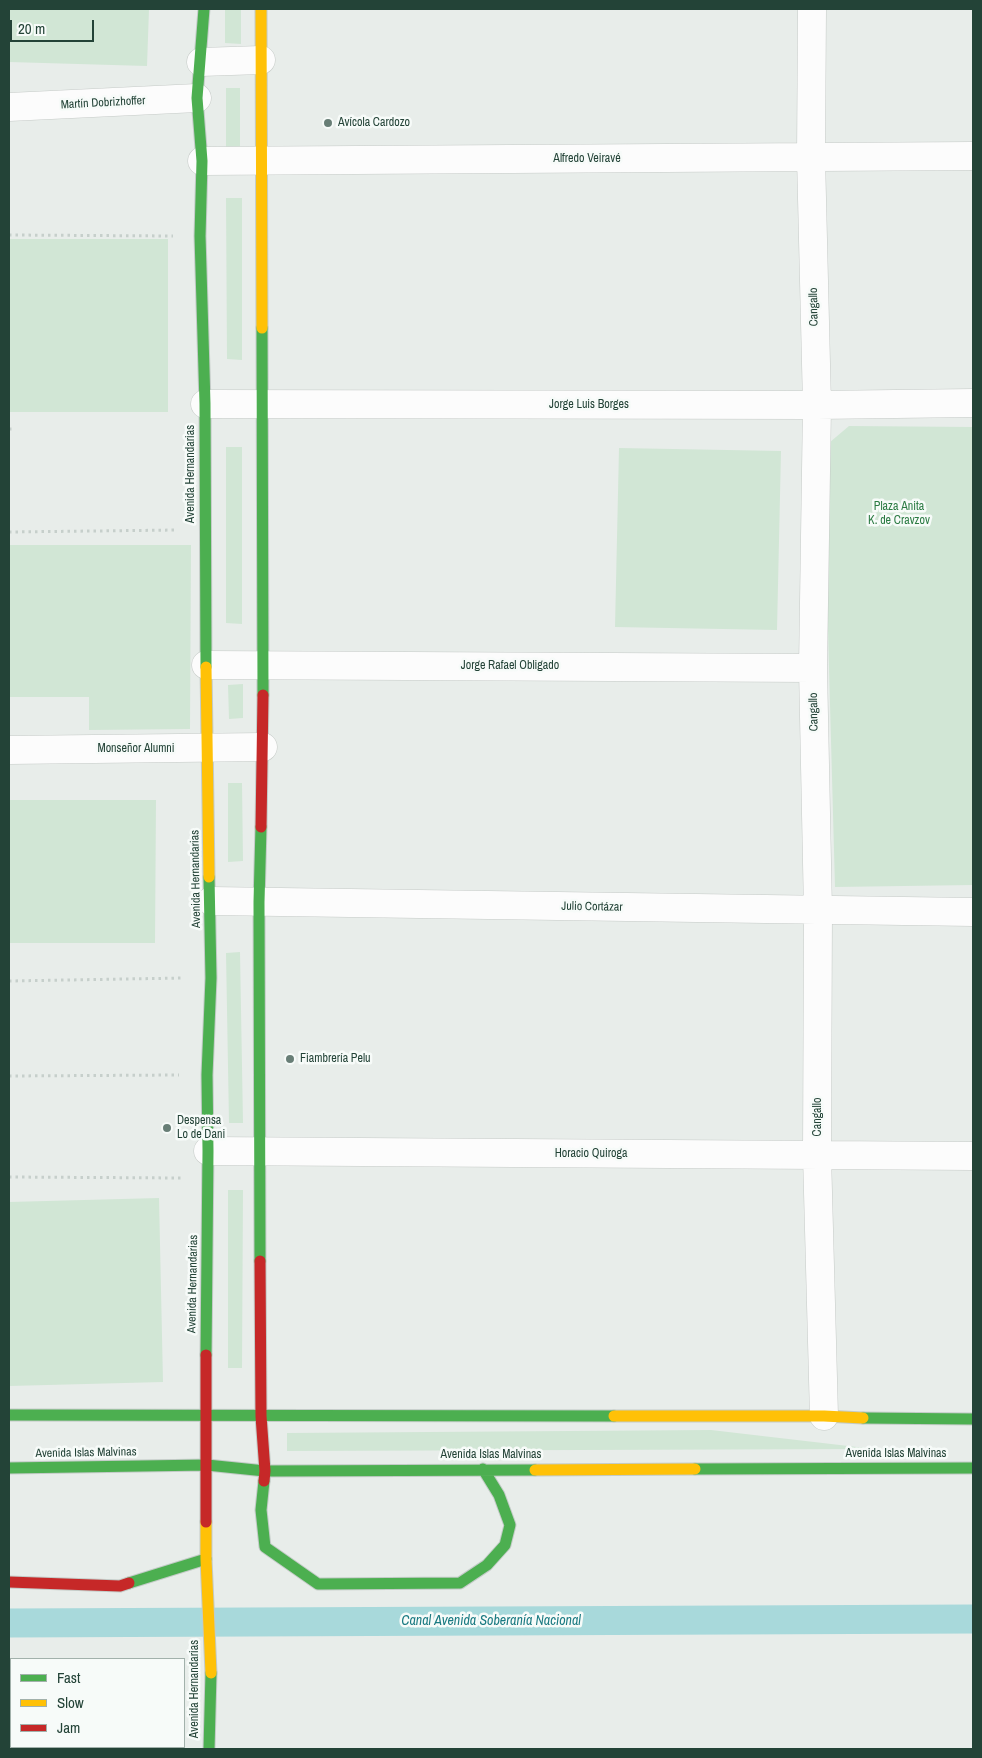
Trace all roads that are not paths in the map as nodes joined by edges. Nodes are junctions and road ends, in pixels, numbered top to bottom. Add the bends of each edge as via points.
1 (204, 9) edge
2 (260, 9) edge
3 (812, 9) edge
4 (260, 60) junction
5 (201, 62) junction
6 (198, 98) junction
7 (9, 107) edge
8 (973, 156) edge
9 (811, 157) junction
10 (261, 160) junction
11 (202, 161) junction
12 (205, 404) junction
13 (973, 404) edge
14 (262, 405) junction
15 (817, 405) junction
16 (206, 665) junction
17 (263, 666) junction
18 (814, 668) junction
19 (263, 747) junction
20 (207, 748) junction
21 (9, 750) edge
22 (210, 901) junction
23 (259, 902) junction
24 (818, 911) junction
25 (973, 912) edge
26 (259, 1152) junction
27 (818, 1156) junction
28 (973, 1156) edge
29 (208, 1164) junction
30 (9, 1414) edge
31 (205, 1414) junction
32 (261, 1416) junction
33 (824, 1416) junction
34 (883, 1419) junction
35 (973, 1419) edge
36 (937, 1431) dead end
37 (207, 1465) junction
38 (9, 1468) edge
39 (973, 1468) edge
40 (482, 1469) junction
41 (265, 1470) junction
42 (206, 1559) junction
43 (9, 1582) edge
44 (209, 1749) edge

1 - 5 main road, Avenida Hernandarias
2 - 4 main road
3 - 9 street, Cangallo
4 - 5 street
4 - 10 main road
5 - 6 main road, Avenida Hernandarias
6 - 7 street, Martín Dobrizhoffer
6 - 11 main road, Avenida Hernandarias
8 - 9 street, Alfredo Veiravé
9 - 10 street, Alfredo Veiravé
9 - 15 street, Cangallo
10 - 11 street, Alfredo Veiravé
10 - 14 main road
11 - 12 main road, Avenida Hernandarias via 200,236
12 - 14 street, Jorge Luis Borges
12 - 16 main road, Avenida Hernandarias
13 - 15 street, Jorge Luis Borges
14 - 15 street, Jorge Luis Borges
14 - 17 main road
15 - 18 street, Cangallo
16 - 17 street, Jorge Rafael Obligado
16 - 20 main road, Avenida Hernandarias
17 - 18 street, Jorge Rafael Obligado
17 - 19 main road
18 - 24 street, Cangallo
19 - 20 street, Monseñor Alumni
19 - 23 main road
20 - 21 street, Monseñor Alumni
20 - 22 main road, Avenida Hernandarias
22 - 23 street, Julio Cortázar
22 - 29 main road, Avenida Hernandarias
23 - 24 street, Julio Cortázar
23 - 26 main road
24 - 25 street, Julio Cortázar
24 - 27 street, Cangallo
26 - 27 street, Horacio Quiroga
26 - 29 street, Horacio Quiroga
26 - 32 main road
27 - 28 street, Horacio Quiroga
27 - 33 street, Cangallo
29 - 31 main road, Avenida Hernandarias
30 - 31 main road
31 - 32 main road
31 - 37 main road, Avenida Hernandarias
32 - 33 main road
32 - 41 main road
33 - 34 main road
34 - 35 main road
34 - 36 main road
37 - 38 main road, Avenida Islas Malvinas
37 - 41 main road, Avenida Islas Malvinas
37 - 42 main road, Avenida Hernandarias
39 - 40 main road, Avenida Islas Malvinas
40 - 41 main road, Avenida Islas Malvinas
40 - 41 main road via 499,1495 510,1525 505,1545 486,1565 460,1583 318,1584 265,1547 261,1510
42 - 43 main road via 120,1586
42 - 44 main road, Avenida Hernandarias

